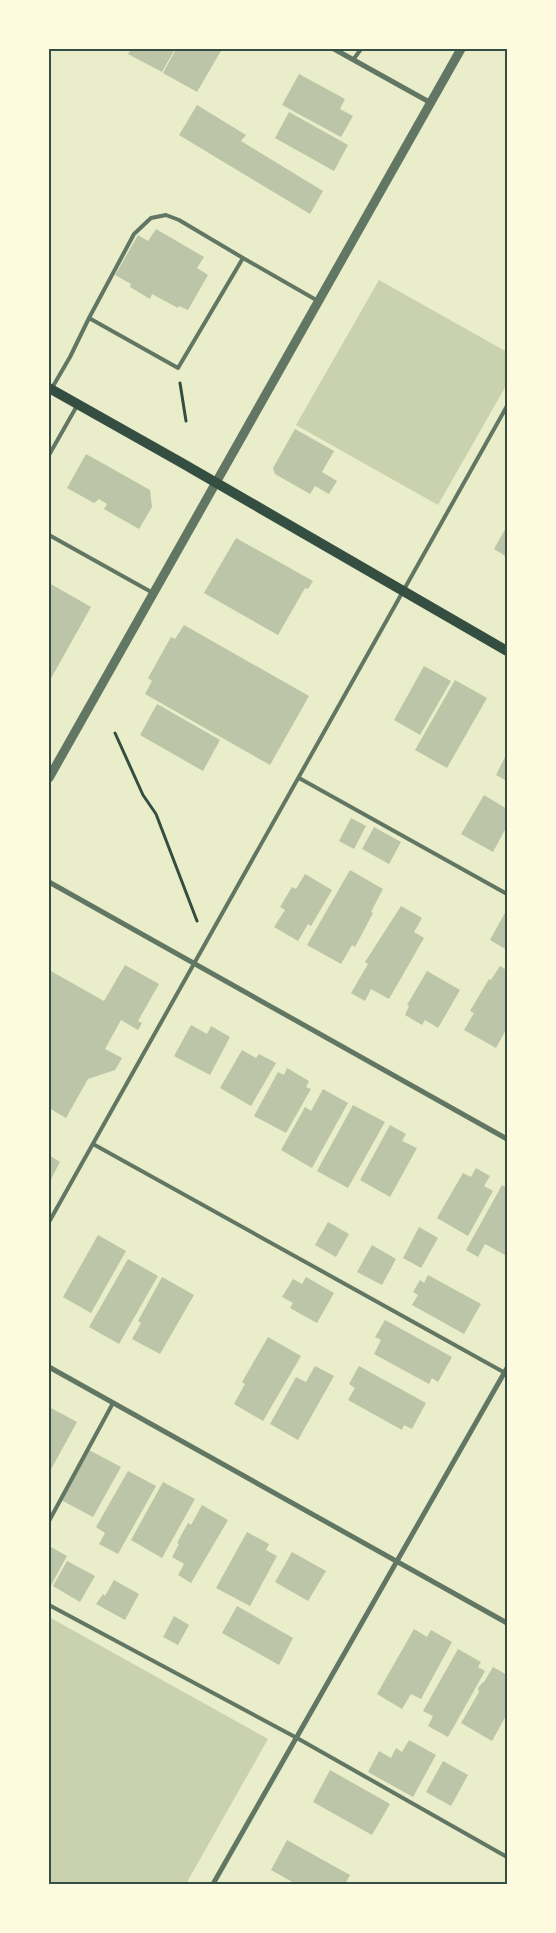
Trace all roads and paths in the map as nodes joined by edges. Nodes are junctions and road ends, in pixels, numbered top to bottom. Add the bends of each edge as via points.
1 (334, 49) edge
2 (361, 49) edge
3 (461, 49) edge
4 (353, 60) junction
5 (431, 103) junction
6 (243, 258) junction
7 (319, 302) junction
8 (89, 318) junction
9 (178, 368) junction
10 (50, 389) edge
11 (78, 404) junction
12 (507, 406) edge
13 (505, 413) edge
14 (186, 421) dead end
15 (49, 455) edge
16 (216, 483) junction
17 (49, 535) edge
18 (403, 592) junction
19 (153, 593) junction
20 (507, 651) edge
21 (115, 733) dead end
22 (49, 778) edge
23 (299, 778) junction
24 (49, 882) edge
25 (507, 894) edge
26 (197, 921) dead end
27 (195, 964) junction
28 (507, 1139) edge
29 (93, 1144) junction
30 (49, 1222) edge
31 (49, 1367) edge
32 (506, 1371) edge
33 (113, 1403) junction
34 (49, 1521) edge
35 (398, 1562) junction
36 (49, 1605) edge
37 (507, 1623) edge
38 (297, 1738) junction
39 (507, 1857) edge
40 (213, 1884) edge

1 - 4 street
2 - 4 lane
3 - 5 street
4 - 5 street
5 - 7 street
6 - 7 lane
6 - 8 lane via 179,220 166,215 151,218 134,234
6 - 9 lane
7 - 16 street
8 - 9 lane
8 - 10 lane
9 - 14 path
10 - 11 main road
11 - 15 lane
11 - 16 main road
12 - 13 lane
13 - 18 lane
16 - 18 main road
16 - 19 street
17 - 19 lane
18 - 20 main road
18 - 23 lane
19 - 22 street
21 - 26 path via 143,795 156,814
23 - 25 lane
23 - 27 lane
24 - 27 street
27 - 28 street
27 - 29 lane
29 - 30 lane
29 - 32 lane
31 - 33 street
32 - 35 street
33 - 34 lane
33 - 35 street
35 - 37 street
35 - 38 street
36 - 38 lane
38 - 39 lane
38 - 40 street

